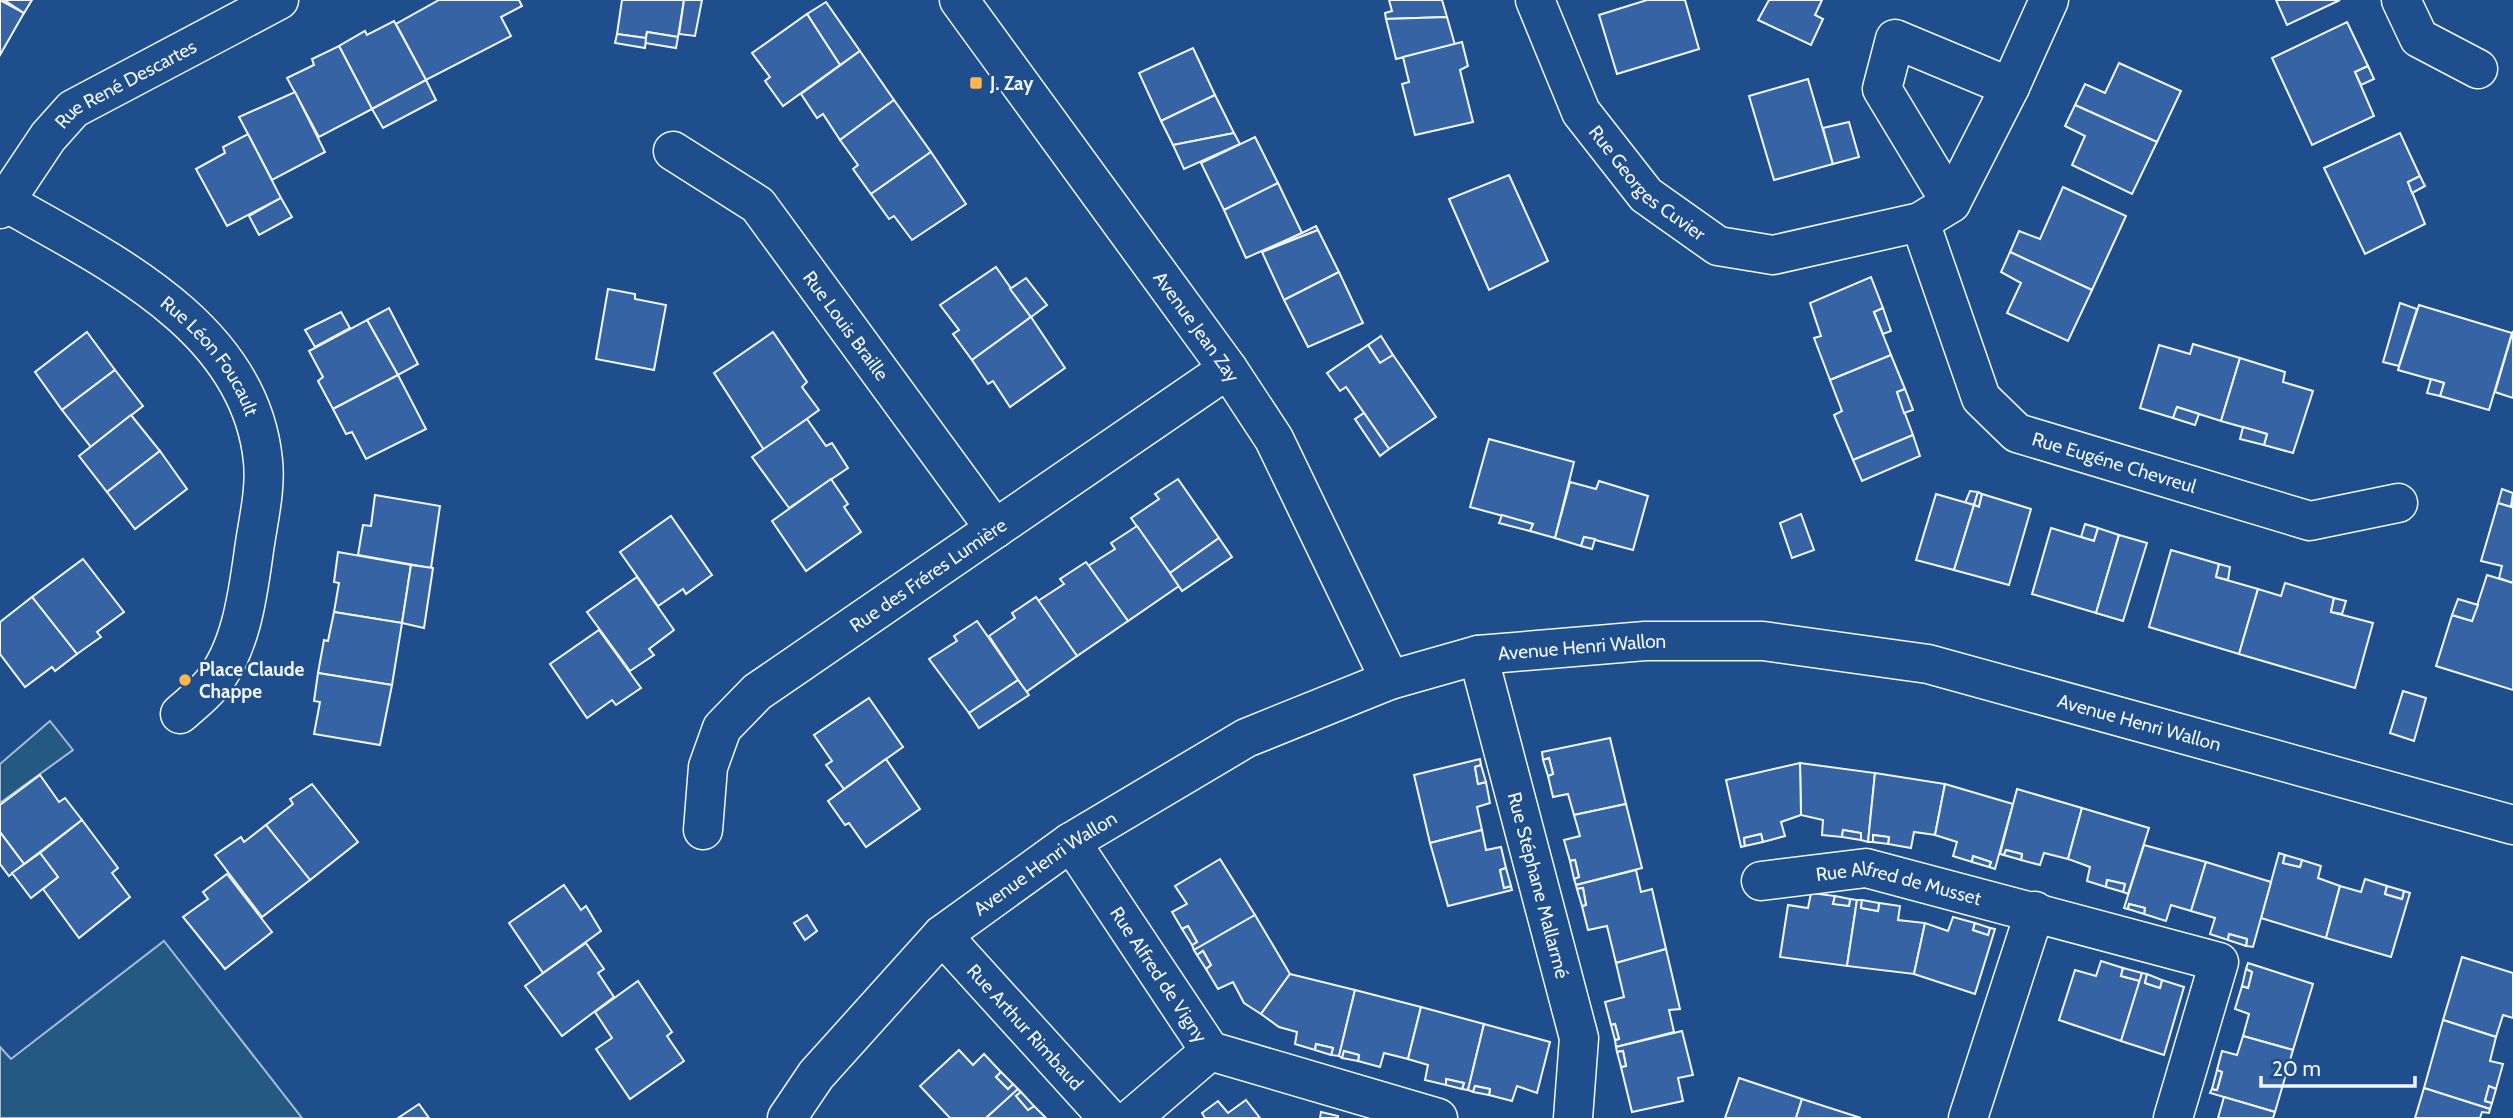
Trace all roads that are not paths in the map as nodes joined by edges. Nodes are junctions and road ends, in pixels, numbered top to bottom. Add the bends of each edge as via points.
1 (279, 0) edge
2 (959, 0) edge
3 (1535, 0) edge
4 (2049, 0) edge
5 (2401, 0) edge
6 (2478, 69) dead end
7 (2010, 87) junction
8 (673, 151) dead end
9 (1, 203) edge
10 (1935, 213) junction
11 (1228, 369) junction
12 (2398, 502) dead end
13 (995, 529) junction
14 (1479, 655) junction
15 (1390, 680) junction
16 (180, 714) dead end
17 (2507, 816) edge
18 (703, 830) dead end
19 (1070, 842) junction
20 (1761, 881) dead end
21 (2035, 911) junction
22 (942, 935) junction
23 (1210, 1051) junction
24 (786, 1118) edge
25 (1108, 1118) edge
26 (1132, 1118) edge
27 (1437, 1118) edge
28 (1573, 1118) edge
29 (1968, 1118) edge
30 (2173, 1118) edge

1 - 9 street, Rue René Descartes via 73,109
2 - 11 street, Avenue Jean Zay
3 - 10 street, Rue Georges Cuvier via 1581,112 1646,195 1718,246 1773,256
4 - 7 street
5 - 6 street via 2420,38
7 - 10 street
7 - 10 street, Rue Eugéne Chevreul via 1895,39 1882,89
8 - 13 street, Rue Louis Braille via 758,205
9 - 16 street, Rue Léon Foucault via 144,285 196,325 238,379 256,427 263,462 262,496 246,599 233,648 212,685
10 - 12 street, Rue Eugéne Chevreul via 1981,398 2017,433 2310,521
11 - 13 street, Rue des Fréres Lumière
11 - 15 street, Avenue Jean Zay via 1274,439
13 - 18 street, Rue des Fréres Lumière via 757,692 730,719 722,728 708,767
14 - 15 street, Avenue Henri Wallon
14 - 17 street, Avenue Henri Wallon via 1645,641 1763,640 1928,664
14 - 28 street, Rue Stéphane Mallarmé via 1578,1038
15 - 19 street, Avenue Henri Wallon via 1246,738
19 - 22 street, Avenue Henri Wallon
19 - 23 street, Rue Alfred de Vigny
20 - 21 street, Rue Alfred de Musset via 1866,868
21 - 29 street
21 - 30 street, Rue Alfred de Musset via 2219,962
22 - 24 street, Avenue Henri Wallon via 816,1075
22 - 25 street, Rue Arthur Rimbaud
23 - 26 street
23 - 27 street, Rue Alfred de Vigny

